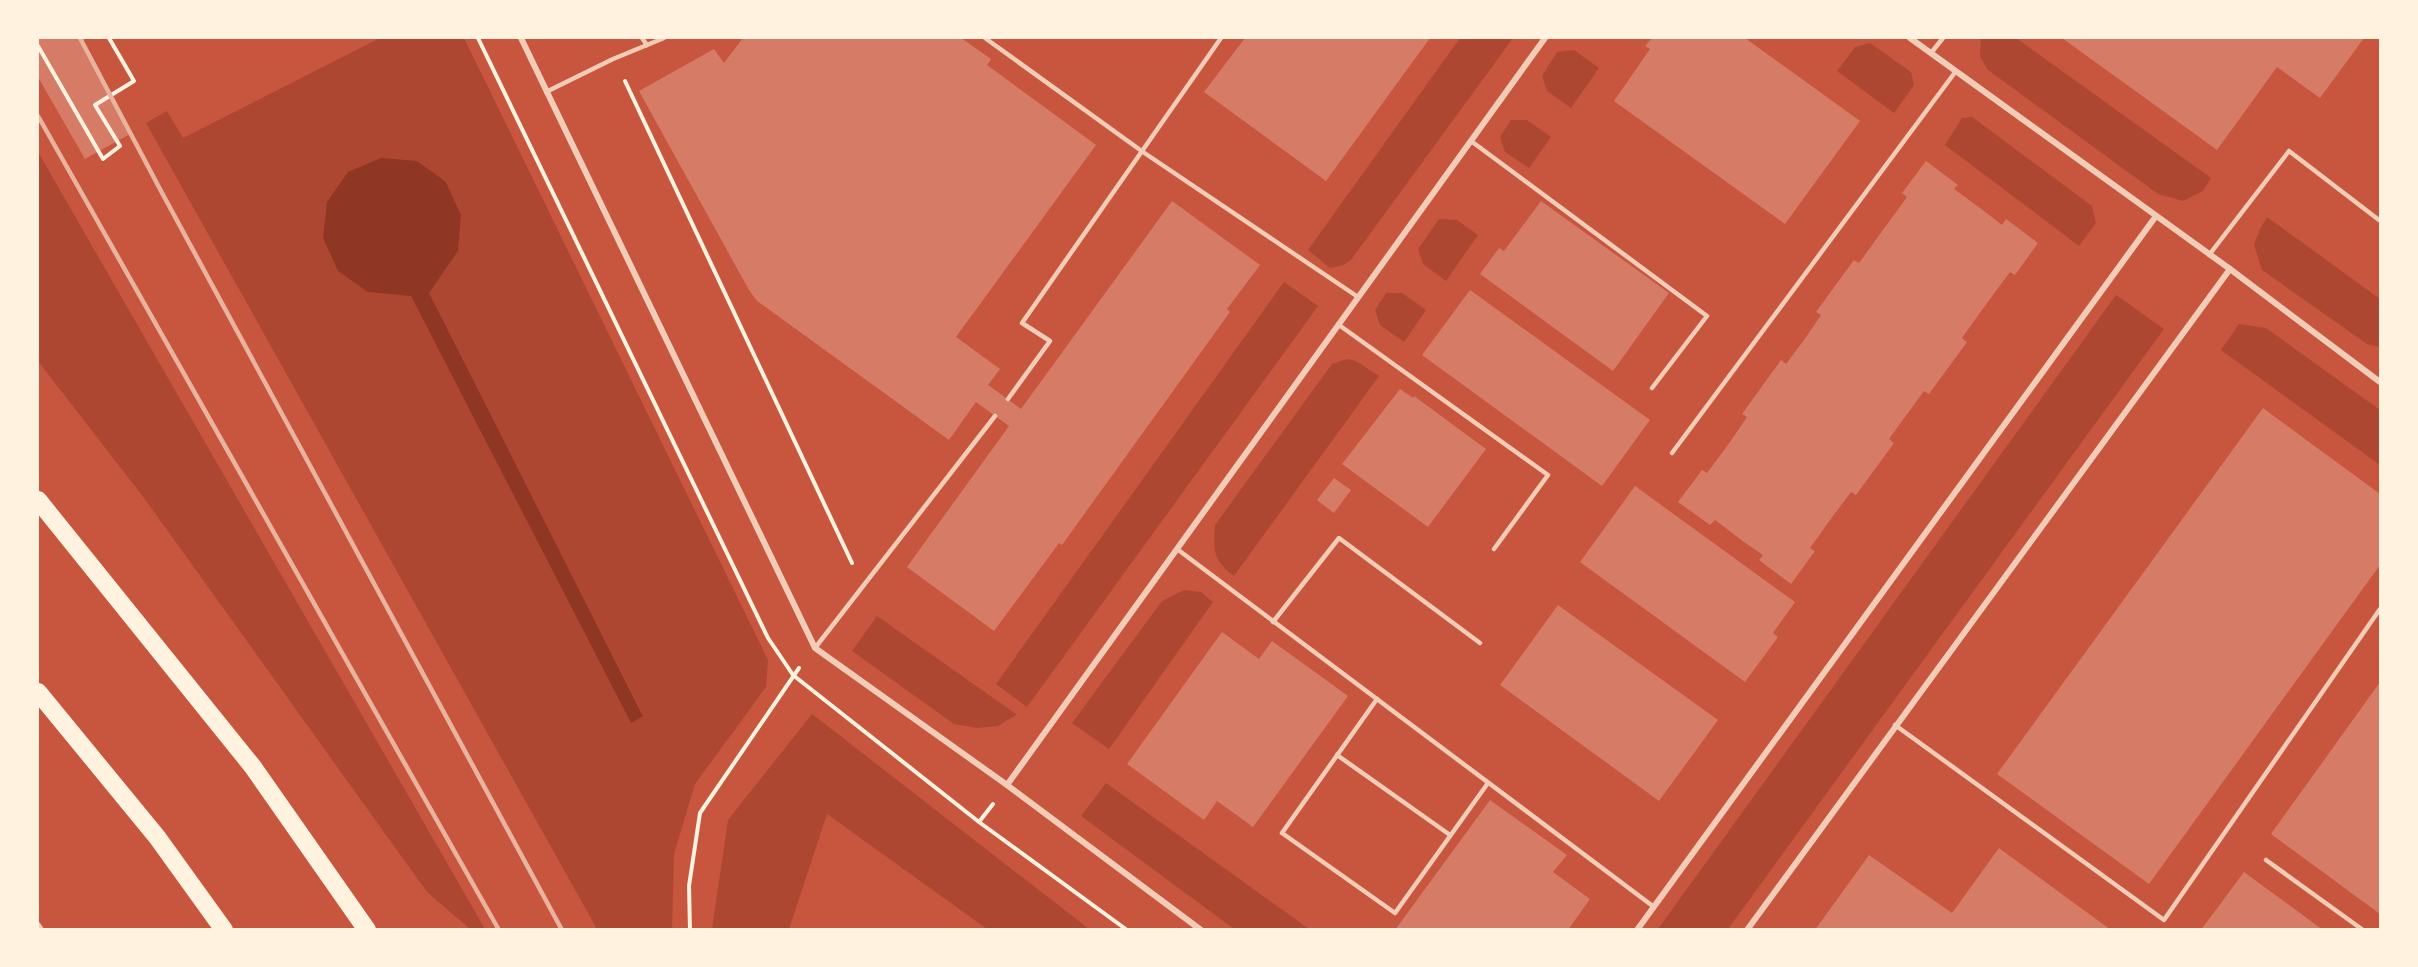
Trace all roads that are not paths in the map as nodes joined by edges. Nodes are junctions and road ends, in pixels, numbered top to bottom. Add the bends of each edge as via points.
1 (521, 38) edge
2 (642, 38) edge
3 (664, 38) edge
4 (984, 38) edge
5 (1221, 38) edge
6 (1545, 38) edge
7 (1910, 38) edge
8 (1943, 38) edge
9 (647, 45) junction
10 (1931, 53) junction
11 (1956, 71) junction
12 (546, 92) junction
13 (1471, 141) junction
14 (1143, 152) junction
15 (2156, 216) junction
16 (2379, 220) edge
17 (2209, 255) junction
18 (2230, 269) junction
19 (1358, 297) junction
20 (1339, 325) junction
21 (2380, 382) edge
22 (1652, 388) dead end
23 (1008, 399) dead end
24 (995, 416) dead end
25 (1672, 453) dead end
26 (38, 500) edge
27 (1177, 549) junction
28 (1494, 549) dead end
29 (2380, 609) edge
30 (1273, 621) junction
31 (1479, 642) dead end
32 (814, 648) junction
33 (38, 692) edge
34 (1377, 699) junction
35 (1895, 725) junction
36 (1336, 755) junction
37 (1488, 783) junction
38 (1007, 785) junction
39 (1450, 835) junction
40 (2266, 860) dead end
41 (1654, 907) junction
42 (38, 924) edge
43 (42, 930) edge
44 (224, 930) edge
45 (367, 930) edge
46 (1201, 930) edge
47 (1637, 930) edge
48 (1747, 930) edge
49 (2363, 930) edge

1 - 12 street
2 - 9 lane
3 - 9 lane
4 - 14 lane
5 - 14 lane
6 - 13 street
7 - 10 street
8 - 10 lane
9 - 12 lane
10 - 11 street
11 - 15 street
11 - 25 lane
12 - 32 street
13 - 19 street
13 - 22 lane via 1707,316
14 - 19 lane
14 - 23 lane via 1022,324 1050,341
15 - 17 street
15 - 41 street
16 - 17 lane via 2289,151
17 - 18 street
18 - 21 street
18 - 35 street
19 - 20 street
20 - 27 street
20 - 28 lane via 1548,475
24 - 32 lane
26 - 45 highway via 253,767
27 - 30 lane
27 - 38 street
29 - 35 lane via 2164,920
30 - 31 lane via 1339,538
30 - 34 lane
32 - 38 street
33 - 44 highway via 157,837
34 - 36 lane
34 - 37 lane
35 - 48 street
36 - 39 lane
36 - 39 lane via 1282,833 1395,913
37 - 39 lane
37 - 41 lane
38 - 46 street
40 - 49 lane
41 - 47 street
42 - 43 lane

